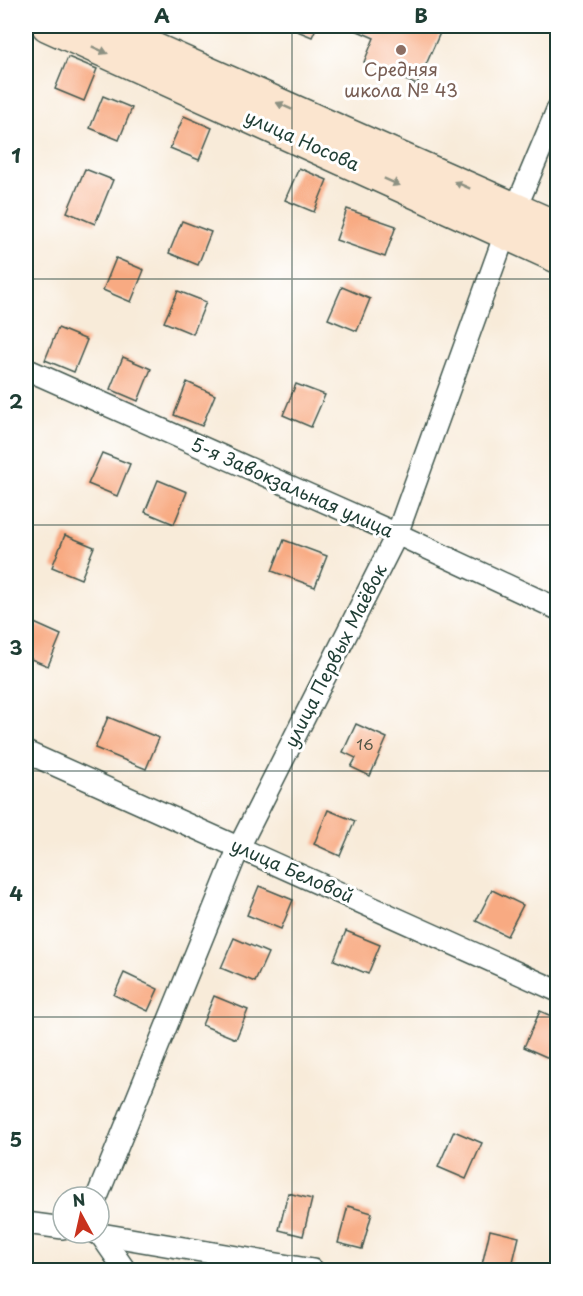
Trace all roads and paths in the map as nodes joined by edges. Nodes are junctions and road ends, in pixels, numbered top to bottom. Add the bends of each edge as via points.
1 (47, 26) edge
2 (104, 26) edge
3 (558, 108) edge
4 (511, 221) junction
5 (558, 227) edge
6 (558, 258) edge
7 (26, 369) edge
8 (397, 534) junction
9 (558, 609) edge
10 (26, 752) edge
11 (239, 847) junction
12 (558, 991) edge
13 (102, 1185) edge
14 (26, 1223) edge
15 (51, 1226) edge
16 (111, 1235) edge
17 (106, 1245) edge
18 (125, 1270) edge
19 (313, 1270) edge

1 -> 4 main road, улица Носова
4 -> 2 main road, улица Носова
3 - 4 street, улица Первых Маёвок
4 - 5 main road, улица Носова
4 - 6 main road, улица Носова
4 - 8 street, улица Первых Маёвок
7 - 8 street, 5-я Завокзальная улица
8 - 9 street, 5-я Завокзальная улица
8 - 11 street, улица Первых Маёвок
10 - 11 street, улица Беловой
11 - 12 street, улица Беловой
11 - 13 street, улица Первых Маёвок
14 - 15 street
16 - 19 street
17 - 18 street

